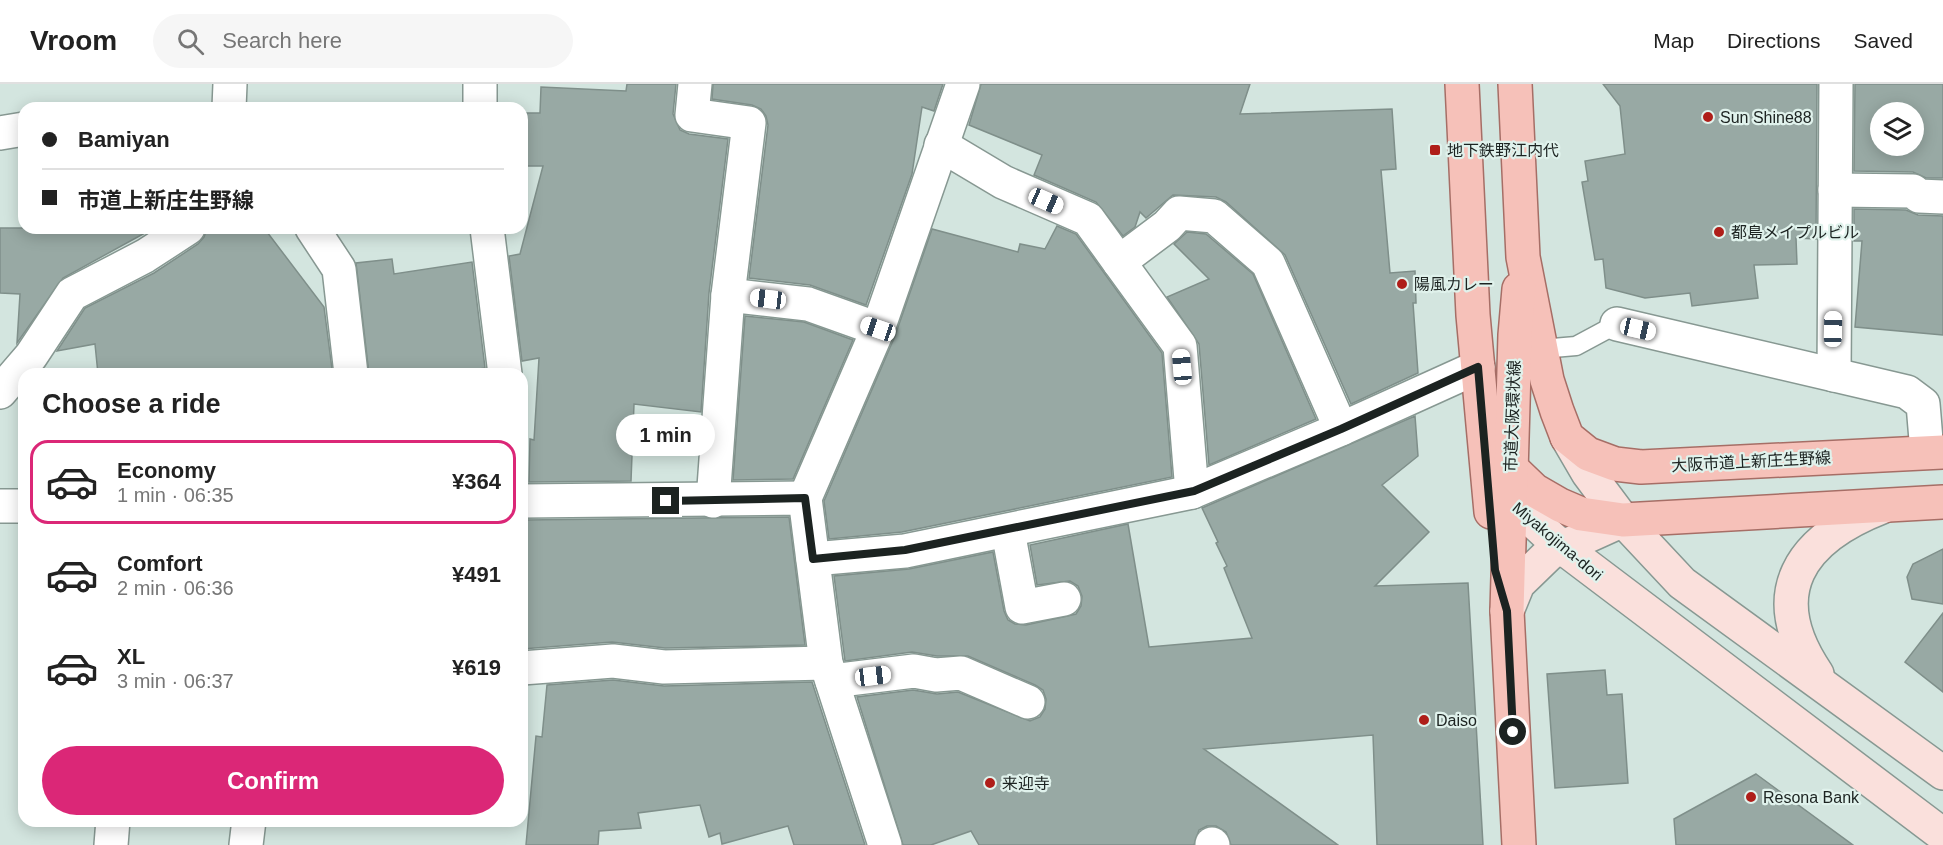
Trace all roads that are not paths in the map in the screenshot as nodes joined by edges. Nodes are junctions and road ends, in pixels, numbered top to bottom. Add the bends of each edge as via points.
1 (230, 84) edge
2 (480, 84) edge
3 (695, 84) edge
4 (963, 84) edge
5 (1462, 84) edge
6 (1515, 84) edge
7 (1836, 84) edge
8 (229, 102) edge
9 (480, 102) edge
10 (18, 130) edge
11 (0, 133) edge
12 (941, 145) junction
13 (1835, 190) junction
14 (1943, 197) edge
15 (179, 234) edge
16 (316, 234) edge
17 (488, 234) edge
18 (1523, 256) junction
19 (1119, 262) junction
20 (728, 295) junction
21 (1617, 324) joint
22 (878, 329) junction
23 (1541, 349) junction
24 (1478, 367) junction
25 (21, 368) edge
26 (350, 368) edge
27 (505, 368) edge
28 (18, 371) edge
29 (1833, 375) junction
30 (0, 392) edge
31 (1484, 423) junction
32 (1341, 429) junction
33 (1567, 437) junction
34 (1935, 452) edge
35 (1510, 484) junction
36 (1192, 492) junction
37 (805, 498) junction
38 (528, 501) edge
39 (713, 501) junction
40 (1943, 502) edge
41 (1889, 504) junction
42 (0, 506) edge
43 (18, 506) edge
44 (1623, 520) junction
45 (1008, 531) junction
46 (1563, 547) junction
47 (813, 559) junction
48 (1064, 599) dead end
49 (1507, 611) junction
50 (528, 668) edge
51 (829, 672) junction
52 (1825, 686) junction
53 (1028, 702) dead end
54 (1943, 773) edge
55 (112, 827) edge
56 (248, 827) edge
57 (1943, 835) edge
58 (111, 845) edge
59 (246, 845) edge
60 (885, 845) edge
61 (1519, 845) edge

1 - 8 street
2 - 9 street
3 - 20 street via 692,115 748,123
4 - 12 street
5 - 24 main road
6 - 18 main road
7 - 13 street
10 - 11 street
12 - 19 street via 1003,182 1088,219
12 - 22 street
13 - 14 street via 1913,191 1919,196
13 - 29 street
15 - 25 street via 72,294
16 - 26 street via 339,269
17 - 27 street
18 - 23 main road
18 - 35 main road, 市道大阪環状線 via 1515,335
19 - 32 street via 1179,213 1214,216 1268,263
19 - 36 street via 1180,346
20 - 22 street via 808,304
20 - 39 street
21 - 23 lane via 1576,346
21 - 29 street
22 - 37 street
23 - 33 main road via 1547,380
24 - 31 main road
24 - 32 street
28 - 30 street
29 - 34 street via 1907,392 1923,404
31 - 35 main road via 1509,460
31 - 49 main road, 市道大阪環状線 via 1495,570
32 - 36 street
33 - 34 main road, 大阪市道上新庄生野線 via 1587,454 1615,464 1641,467
33 - 44 street
35 - 44 main road via 1533,490 1581,514
35 - 46 street, Miyakojima-dori
35 - 49 main road, 市道大阪環状線
36 - 45 street
37 - 39 street
37 - 47 street
38 - 39 street
40 - 41 main road
41 - 44 main road
41 - 52 street via 1850,519 1827,535 1810,551 1798,571 1792,600 1796,635
42 - 43 street
44 - 46 street
44 - 52 street via 1682,583
45 - 47 street via 905,550
45 - 48 street via 1022,607
46 - 49 street via 1518,584
46 - 57 street, Miyakojima-dori
47 - 51 street
49 - 61 main road, 市道大阪環状線
50 - 51 street via 613,661 664,667
51 - 53 street via 961,673
51 - 60 street
52 - 54 street
55 - 58 street
56 - 59 street

